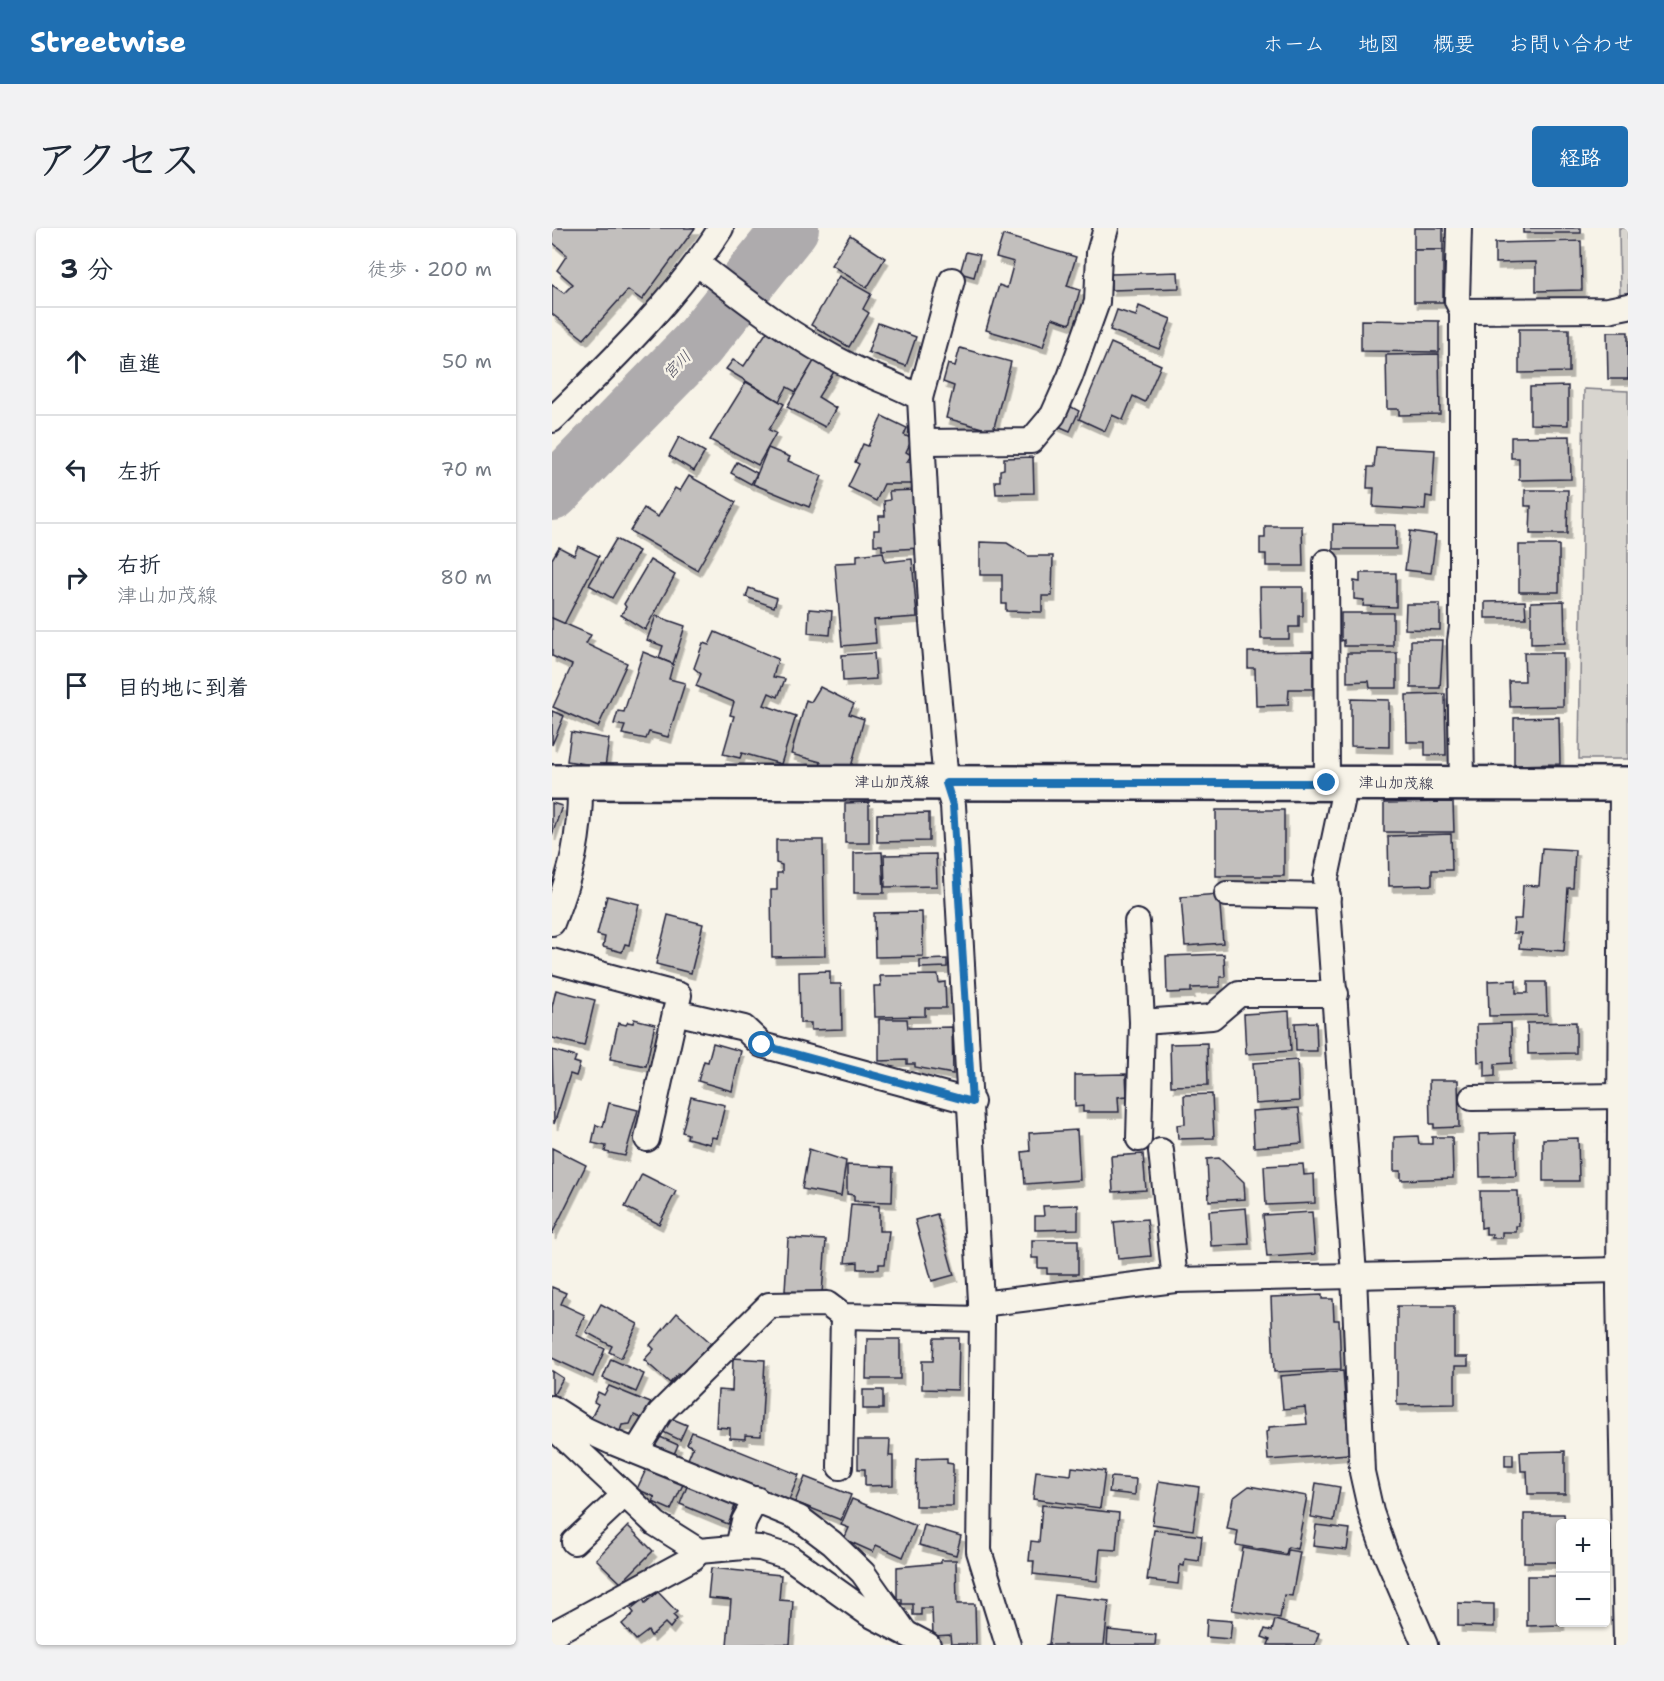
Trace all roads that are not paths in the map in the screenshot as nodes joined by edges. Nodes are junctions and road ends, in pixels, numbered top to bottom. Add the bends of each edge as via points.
1 (721, 228) edge
2 (1106, 228) edge
3 (1459, 228) edge
4 (698, 264) junction
5 (952, 280) dead end
6 (1628, 306) edge
7 (1462, 311) junction
8 (920, 398) junction
9 (552, 420) edge
10 (924, 442) junction
11 (1326, 562) dead end
12 (566, 782) edge
13 (946, 783) junction
14 (1336, 783) junction
15 (1461, 784) junction
16 (1625, 784) edge
17 (1227, 894) dead end
18 (1328, 896) junction
19 (1137, 922) dead end
20 (552, 923) edge
21 (552, 961) edge
22 (1336, 994) junction
23 (675, 1012) junction
24 (1142, 1022) junction
25 (1624, 1039) edge
26 (1619, 1096) junction
27 (1472, 1098) dead end
28 (972, 1102) junction
29 (648, 1139) dead end
30 (1139, 1139) dead end
31 (1161, 1150) dead end
32 (1354, 1275) junction
33 (1175, 1280) junction
34 (1622, 1283) edge
35 (981, 1312) junction
36 (843, 1316) junction
37 (552, 1408) edge
38 (554, 1434) edge
39 (637, 1449) junction
40 (840, 1467) dead end
41 (624, 1495) junction
42 (756, 1499) junction
43 (574, 1542) dead end
44 (738, 1547) junction
45 (699, 1551) junction
46 (556, 1632) dead end
47 (904, 1632) junction
48 (928, 1645) edge
49 (1008, 1645) edge
50 (1425, 1645) edge
51 (1626, 1645) edge

1 - 4 street
2 - 10 street via 1099,253 1097,302 1070,377 1043,430 1031,441
3 - 7 street via 1457,302
4 - 8 street via 768,317 851,367
4 - 9 street
5 - 8 street
6 - 7 street via 1608,310
7 - 15 street
8 - 10 street
10 - 13 street via 932,623
11 - 14 street
12 - 13 main road, 津山加茂線
12 - 20 street via 578,844
13 - 14 main road, 津山加茂線
13 - 28 street via 953,805
14 - 15 main road, 津山加茂線
14 - 18 street via 1326,878
15 - 16 main road, 津山加茂線
16 - 25 street
17 - 18 street
18 - 22 street
19 - 24 street
21 - 23 street via 679,995
22 - 24 street via 1239,994 1212,1017
22 - 32 street
23 - 28 street via 744,1028 762,1045
23 - 29 street
24 - 30 street
25 - 26 street
26 - 27 street
26 - 34 street
28 - 35 street
31 - 33 street
32 - 33 street
32 - 34 street
32 - 50 street via 1362,1472 1371,1512
33 - 35 street
34 - 51 street
35 - 36 street
35 - 49 street via 979,1551
36 - 39 street via 827,1304 769,1305 660,1413
36 - 40 street
37 - 39 street via 586,1430
38 - 41 street
39 - 42 street
41 - 43 street
41 - 45 street via 656,1524
42 - 44 street via 744,1521
42 - 47 street via 799,1518 832,1544 863,1573
44 - 45 street
44 - 47 street via 760,1548 789,1557 868,1614
45 - 46 street via 693,1558
47 - 48 street

